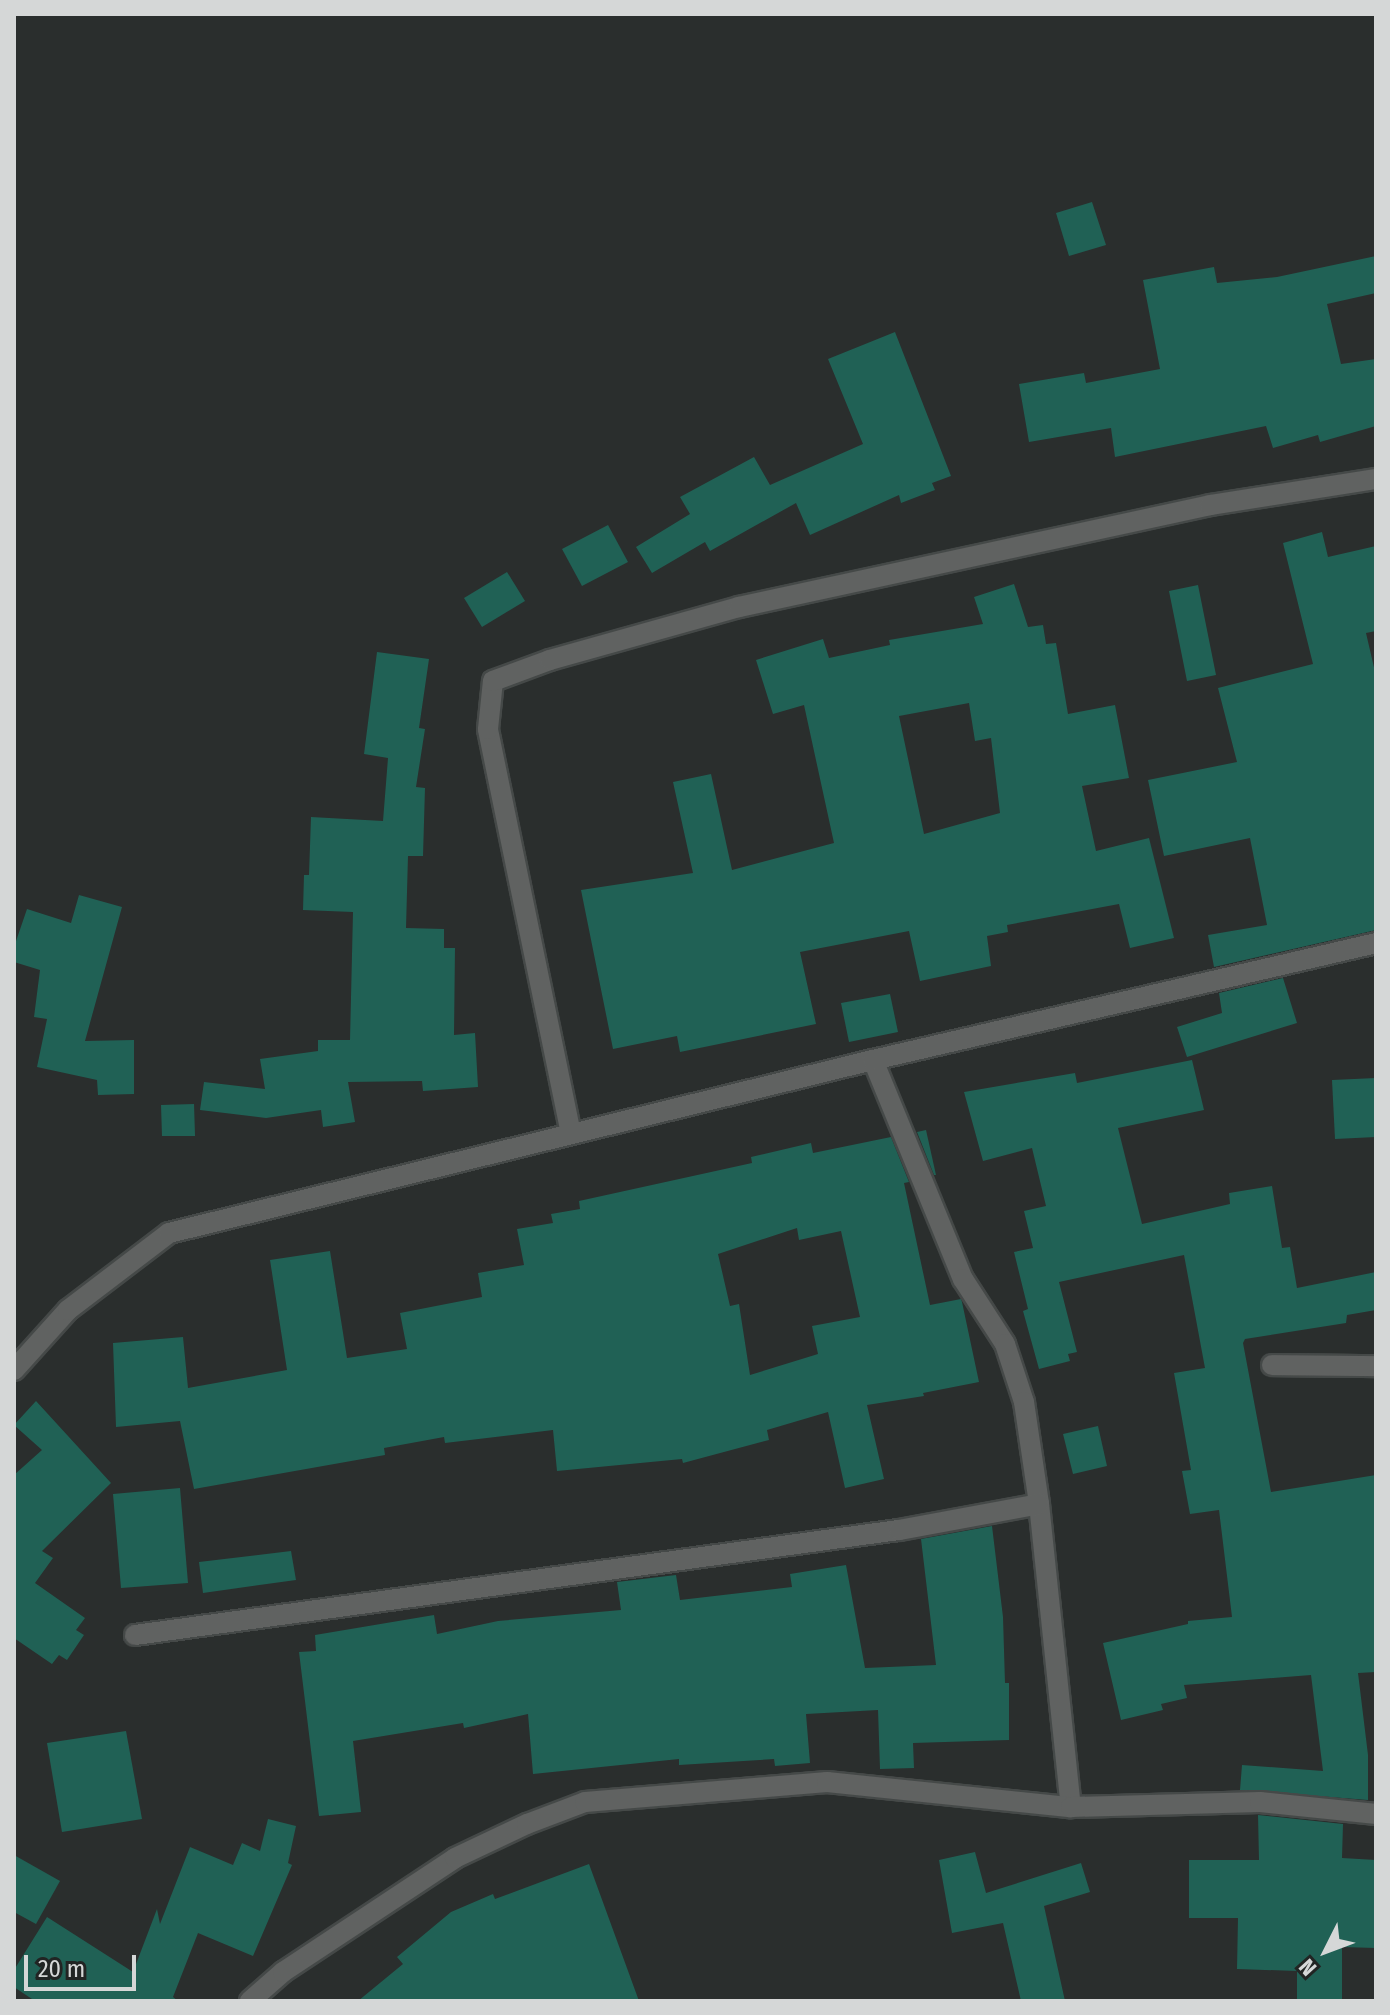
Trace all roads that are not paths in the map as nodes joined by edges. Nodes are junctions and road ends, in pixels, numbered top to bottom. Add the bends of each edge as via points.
1 (1376, 479) edge
2 (1376, 943) edge
3 (873, 1060) junction
4 (571, 1134) junction
5 (1272, 1365) dead end
6 (1376, 1366) edge
7 (14, 1370) edge
8 (1039, 1504) junction
9 (135, 1635) dead end
10 (1071, 1807) junction
11 (1376, 1814) edge
12 (250, 2001) edge

1 - 4 street via 1210,505 739,607 493,681 488,729
2 - 3 street
3 - 4 street
3 - 8 street via 963,1279 1005,1344 1024,1402
4 - 7 street via 169,1233 68,1310
5 - 6 street
8 - 9 street via 899,1530
8 - 10 street
10 - 11 street via 1260,1802
10 - 12 street via 827,1782 585,1802 455,1858 283,1972

